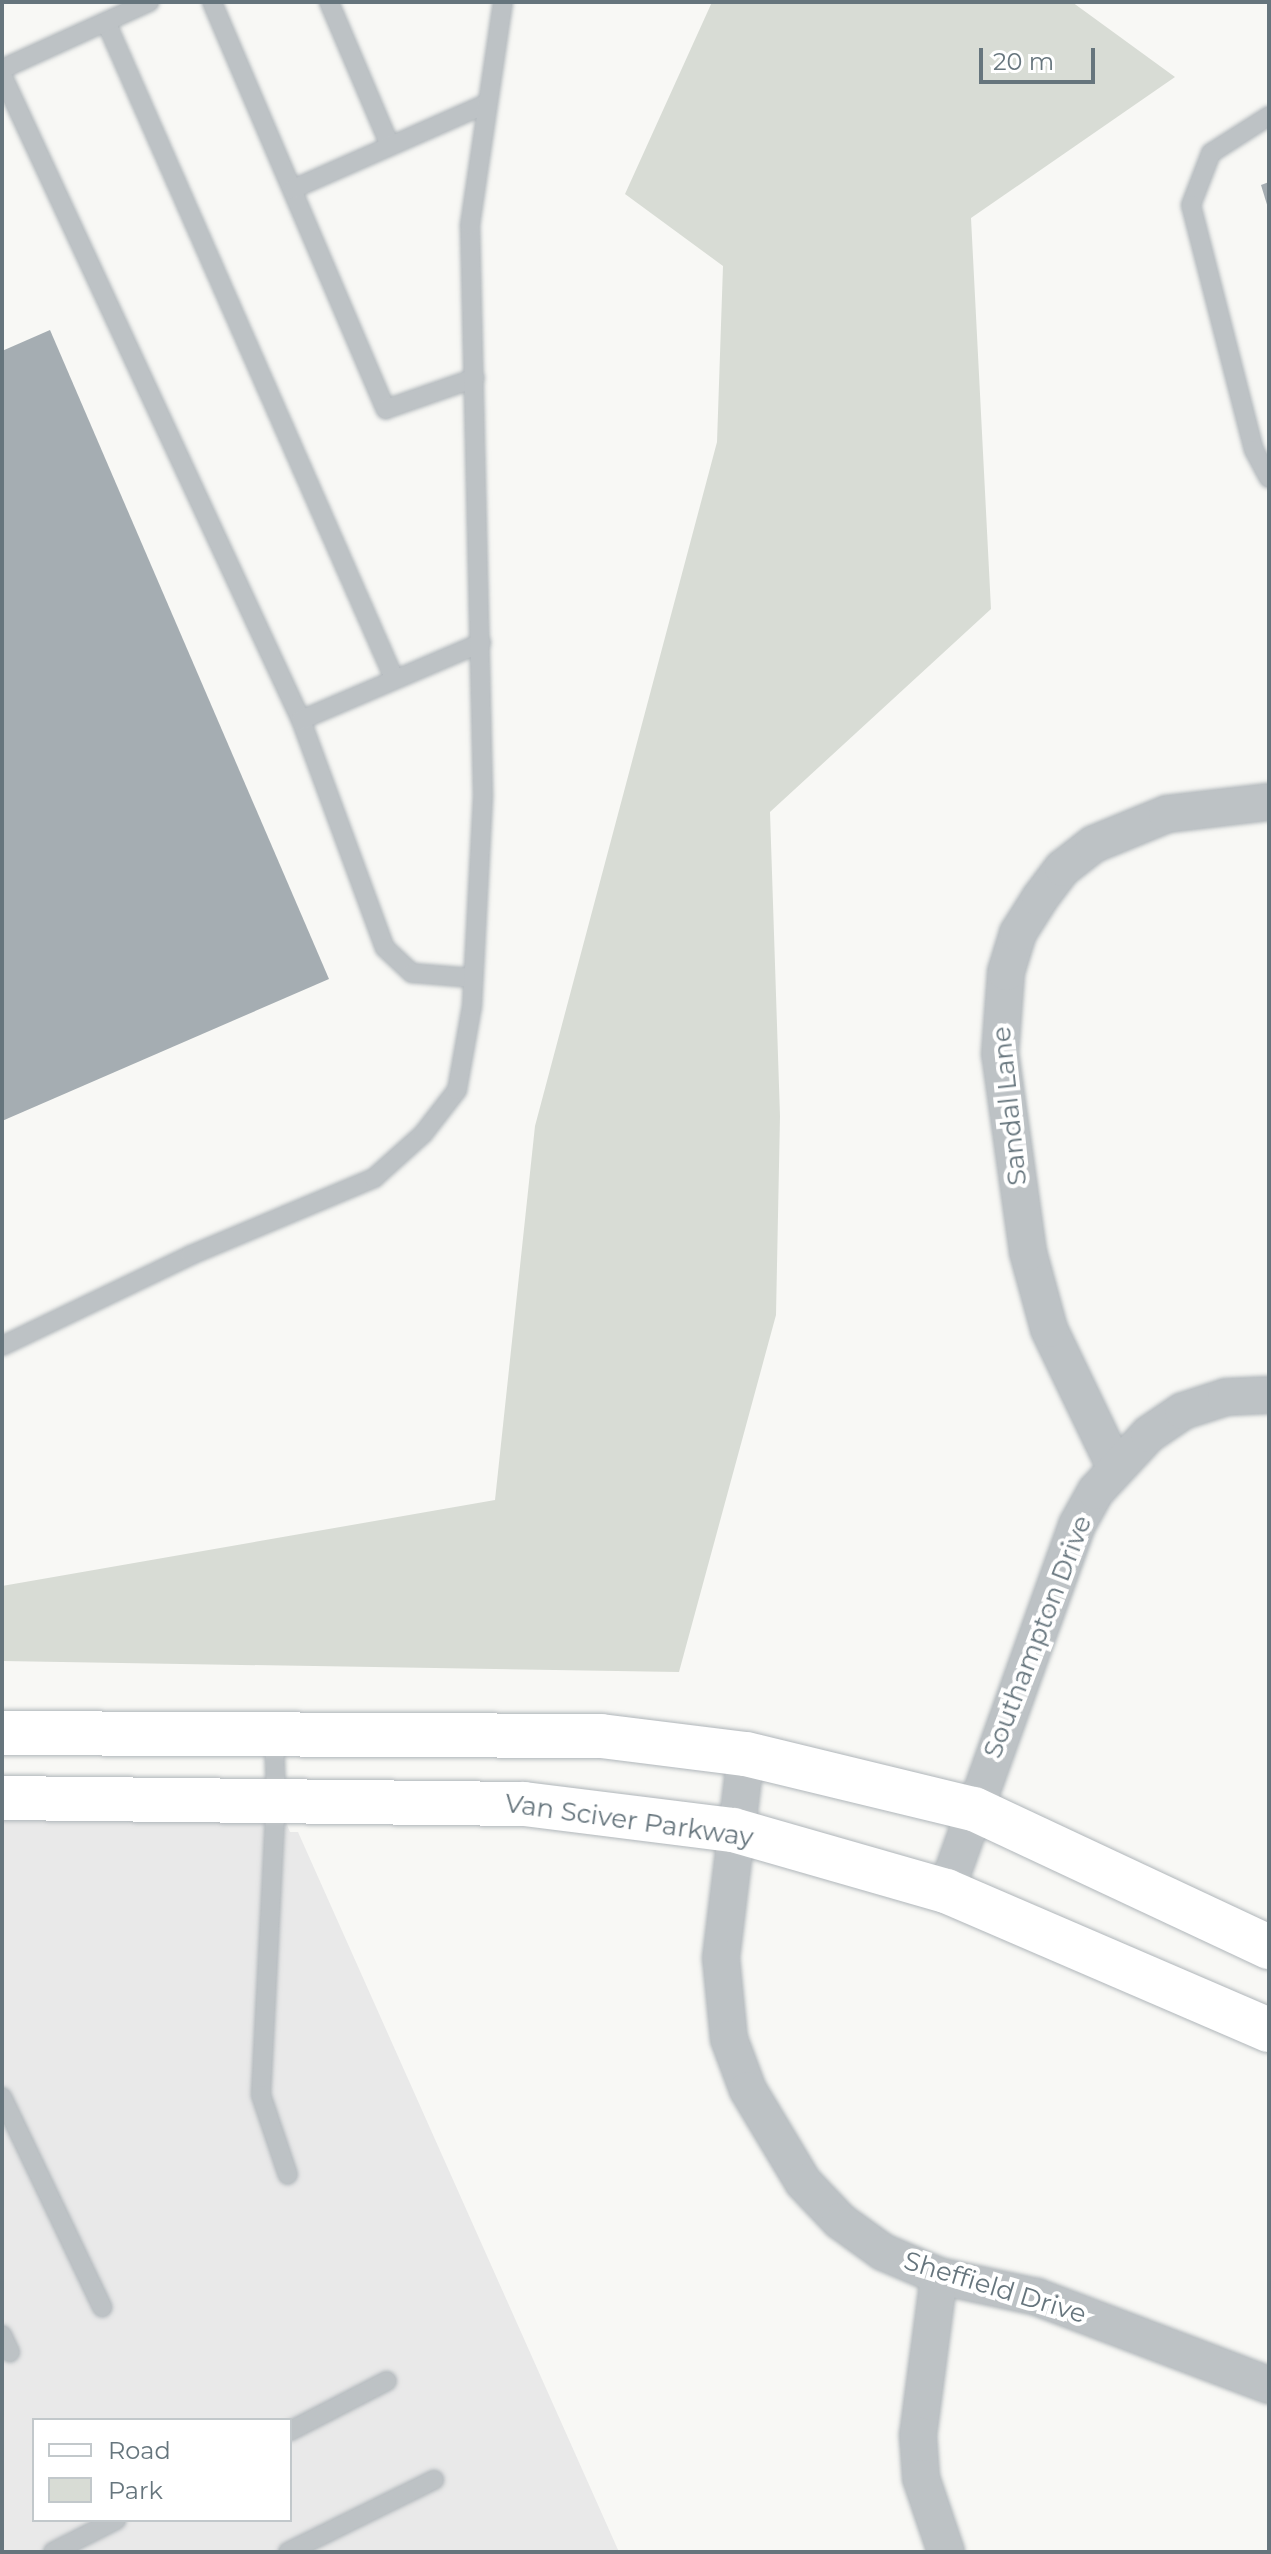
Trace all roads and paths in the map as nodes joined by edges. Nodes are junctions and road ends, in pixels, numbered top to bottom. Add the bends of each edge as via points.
1 (149, 2) edge
2 (212, 2) edge
3 (329, 2) edge
4 (503, 2) edge
5 (106, 22) junction
6 (2, 69) edge
7 (2, 75) edge
8 (486, 104) junction
9 (1269, 116) edge
10 (390, 146) junction
11 (293, 189) junction
12 (475, 378) junction
13 (1269, 478) edge
14 (481, 643) junction
15 (394, 678) junction
16 (301, 720) junction
17 (1269, 802) edge
18 (473, 978) junction
19 (2, 1346) edge
20 (1269, 1395) edge
21 (1115, 1467) junction
22 (2, 1733) edge
23 (274, 1733) junction
24 (746, 1754) junction
25 (2, 1798) edge
26 (276, 1798) junction
27 (974, 1809) junction
28 (733, 1830) junction
29 (946, 1891) junction
30 (1269, 1947) edge
31 (1269, 2030) edge
32 (2, 2097) edge
33 (288, 2175) dead end
34 (939, 2276) junction
35 (102, 2307) dead end
36 (387, 2381) dead end
37 (1269, 2385) edge
38 (292, 2430) edge
39 (434, 2480) dead end
40 (112, 2522) edge
41 (53, 2552) edge
42 (288, 2552) edge
43 (946, 2552) edge

1 - 5 lane
2 - 11 lane
3 - 10 lane
4 - 8 lane
5 - 6 lane
5 - 15 lane
7 - 16 lane
8 - 10 lane
8 - 12 lane via 470,225
9 - 13 lane via 1211,153 1191,205 1254,450
10 - 11 lane
11 - 12 lane via 386,409
12 - 14 lane
14 - 15 lane
14 - 18 lane via 483,796
15 - 16 lane
16 - 18 lane via 385,948 412,973
17 - 21 street, Sandal Lane via 1167,814 1094,844 1063,868 1040,898 1018,933 1006,972 1000,1054 1028,1252 1049,1329
18 - 19 lane via 457,1090 423,1134 374,1178 191,1255
20 - 21 street, Southampton Drive via 1226,1397 1183,1411
21 - 27 street, Southampton Drive via 1077,1525
22 - 23 street
23 - 24 street via 601,1736
23 - 26 lane
24 - 27 street
24 - 28 street, Sheffield Drive
25 - 26 street, Van Sciver Parkway
26 - 28 street, Van Sciver Parkway via 524,1804
26 - 33 lane via 261,2095
27 - 29 street, Southampton Drive
27 - 30 street
28 - 29 street, Van Sciver Parkway
28 - 34 street, Sheffield Drive via 721,1958 729,2039 748,2090 803,2182 840,2221 883,2252
29 - 31 street, Van Sciver Parkway
32 - 35 lane
34 - 37 street, Sheffield Drive via 1037,2297
34 - 43 street via 918,2435 921,2478
36 - 38 lane
39 - 42 lane
40 - 41 lane

